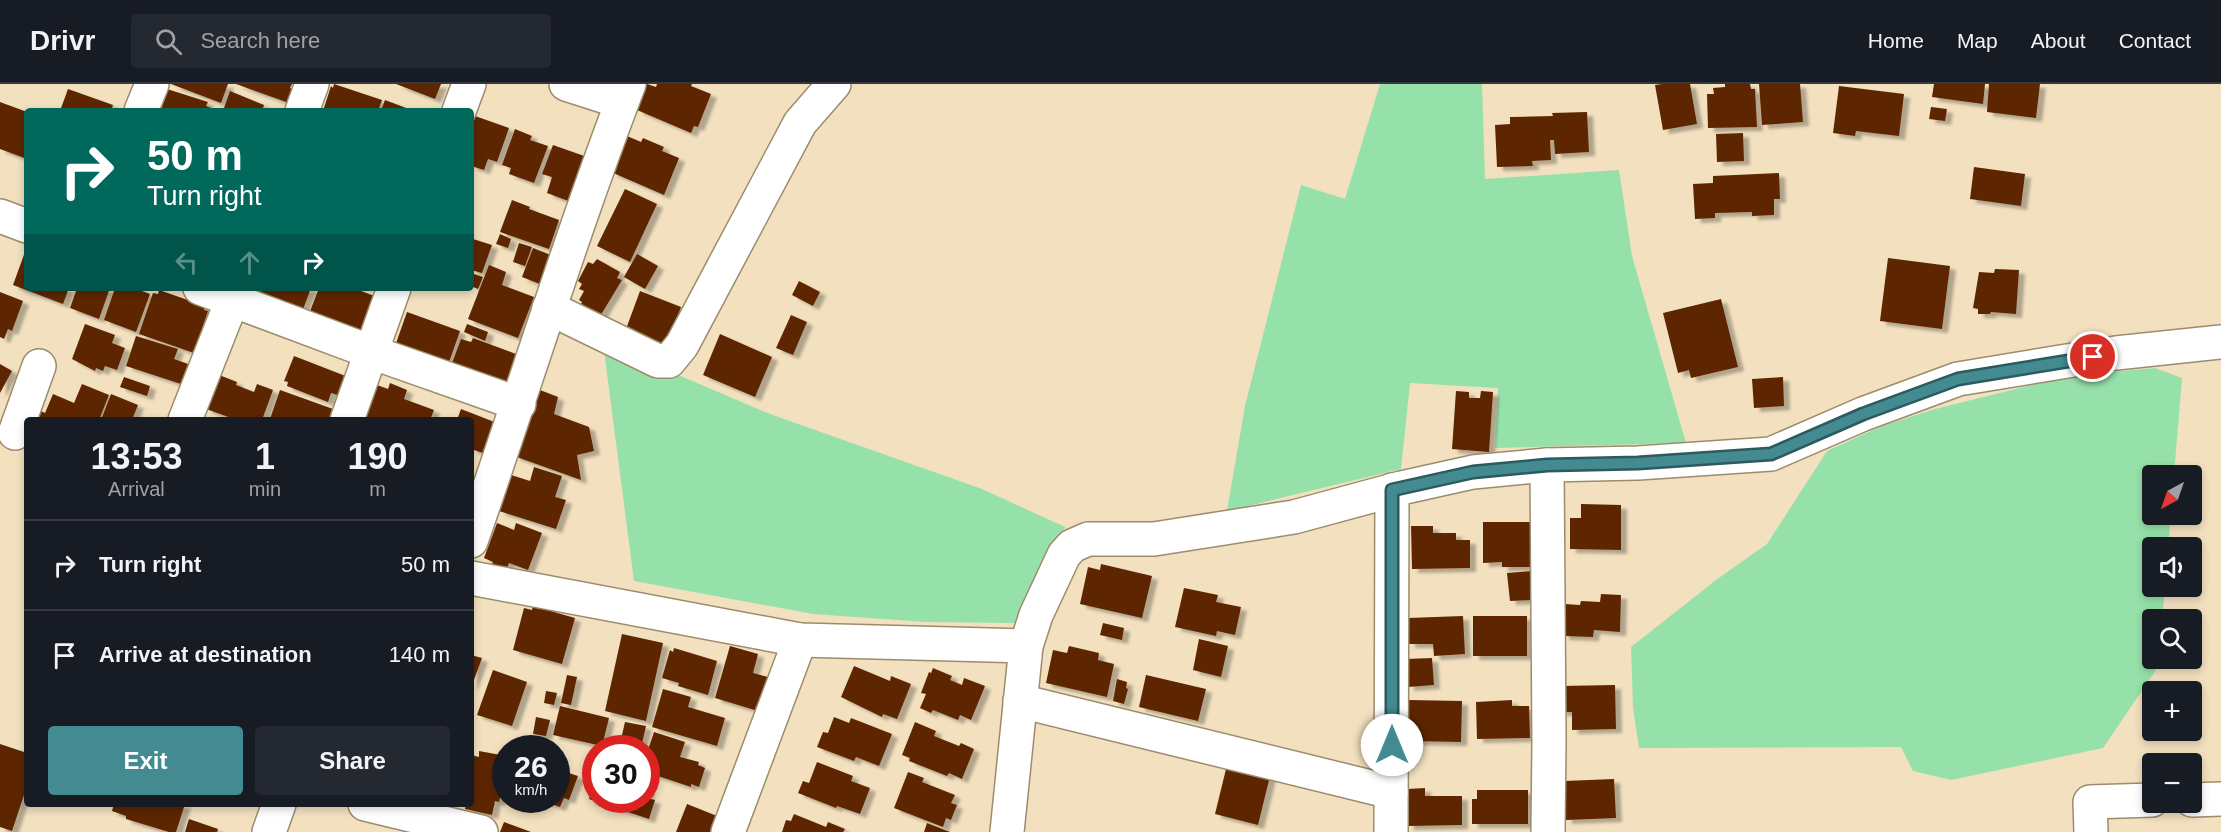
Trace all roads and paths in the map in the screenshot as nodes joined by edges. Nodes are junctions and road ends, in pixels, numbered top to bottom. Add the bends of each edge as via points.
1 (152, 84) edge
2 (312, 84) edge
3 (469, 84) edge
4 (566, 84) edge
5 (834, 84) edge
6 (625, 93) edge
7 (142, 108) edge
8 (303, 108) edge
9 (460, 108) edge
10 (0, 216) edge
11 (24, 225) edge
12 (218, 291) edge
13 (393, 291) edge
14 (235, 294) edge
15 (549, 308) junction
16 (2221, 342) edge
17 (371, 352) junction
18 (39, 366) dead end
19 (519, 404) junction
20 (186, 417) edge
21 (348, 417) edge
22 (14, 432) edge
23 (1547, 465) junction
24 (1392, 490) junction
25 (474, 532) edge
26 (474, 579) edge
27 (800, 640) junction
28 (1026, 646) junction
29 (1020, 701) junction
30 (1392, 792) junction
31 (2221, 799) edge
32 (2142, 800) edge
33 (2202, 800) edge
34 (278, 807) edge
35 (377, 807) edge
36 (269, 832) edge
37 (481, 832) edge
38 (728, 832) edge
39 (1007, 832) edge
40 (1391, 832) edge
41 (1548, 832) edge
42 (2091, 832) edge

1 - 7 street
2 - 8 street
3 - 9 street
4 - 6 street
5 - 15 street via 800,123 682,345 669,361 658,361
6 - 15 street
10 - 11 street
12 - 14 street
13 - 17 street
14 - 17 street
14 - 20 street
15 - 19 street
16 - 23 street via 2116,353 1958,379 1771,454
17 - 19 street
17 - 21 street
18 - 22 street
19 - 25 street
23 - 24 street via 1473,472
23 - 41 street
24 - 28 street via 1294,517 1154,539 1080,542 1064,555
24 - 30 street
26 - 27 street
27 - 28 street
27 - 38 street
28 - 29 street
29 - 30 street
29 - 39 street
30 - 40 street
31 - 33 street
32 - 42 street via 2090,802
34 - 36 street
35 - 37 street

